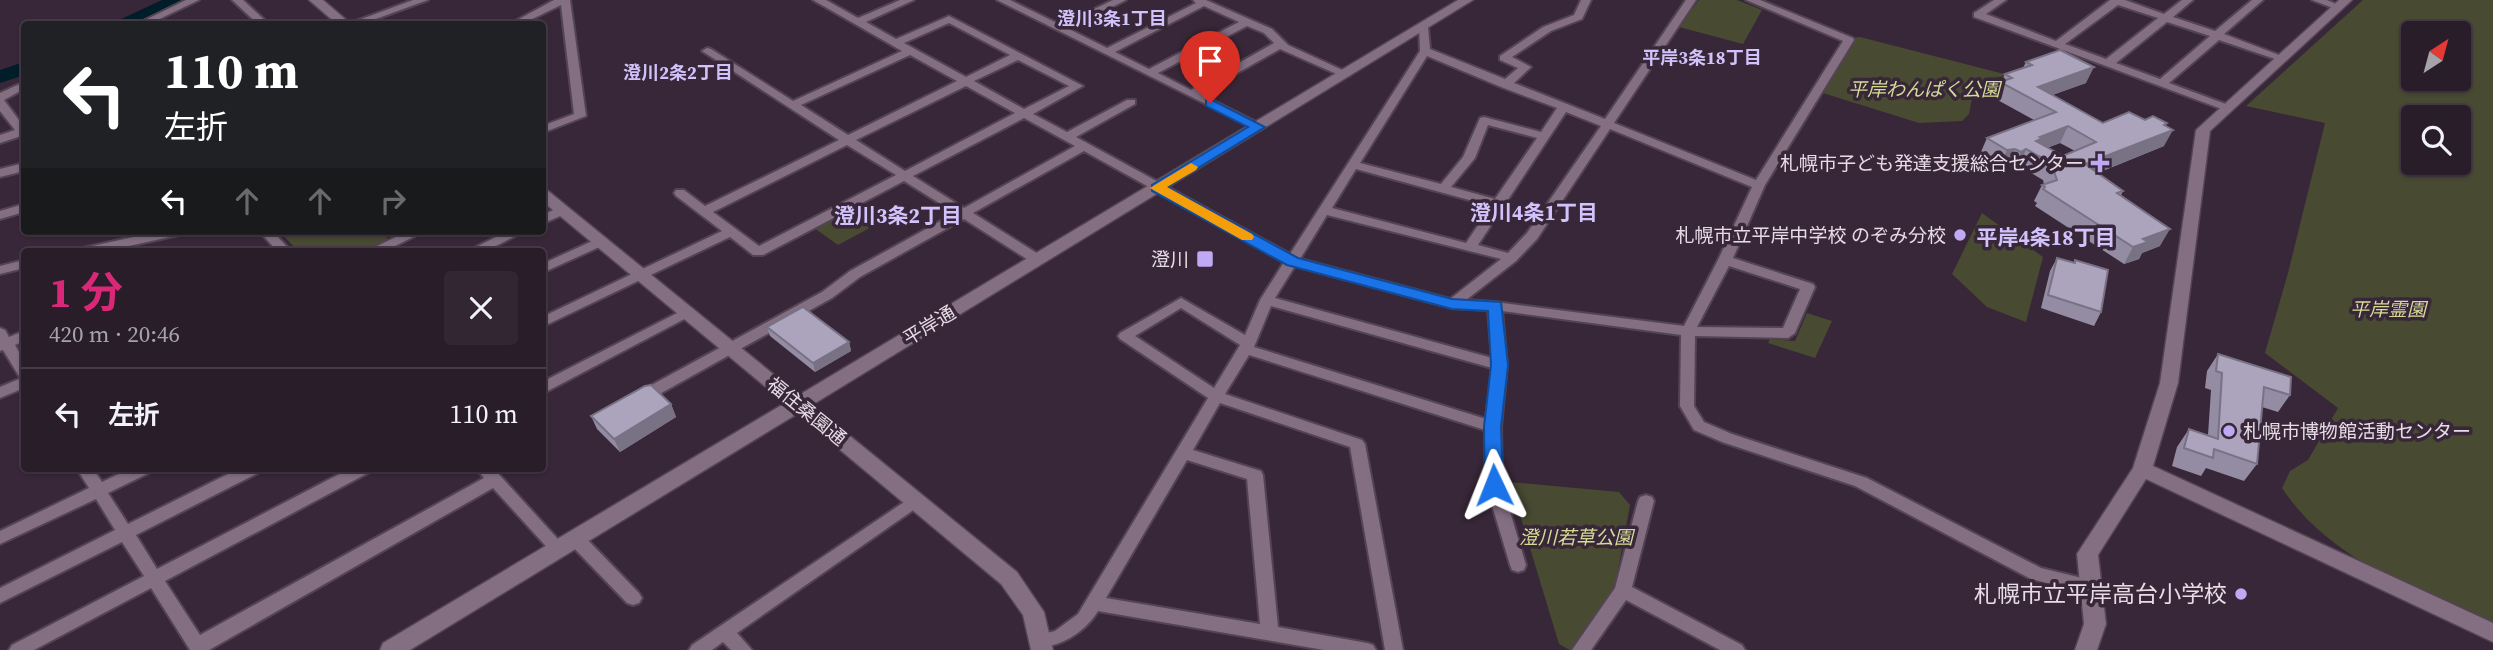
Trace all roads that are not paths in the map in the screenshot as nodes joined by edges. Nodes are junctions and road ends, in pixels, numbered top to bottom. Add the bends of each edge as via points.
1 (194, 0) edge
2 (237, 0) edge
3 (423, 0) edge
4 (564, 0) edge
5 (909, 0) edge
6 (1121, 0) edge
7 (1467, 0) edge
8 (1586, 0) edge
9 (1751, 0) edge
10 (2001, 0) edge
11 (2117, 0) edge
12 (2188, 0) edge
13 (2258, 0) edge
14 (2317, 0) edge
15 (322, 1) edge
16 (826, 1) edge
17 (1200, 1) edge
18 (1687, 1) edge
19 (1012, 2) edge
20 (2342, 3) edge
21 (2167, 18) junction
22 (148, 21) edge
23 (261, 21) edge
24 (340, 21) edge
25 (353, 21) edge
26 (521, 21) edge
27 (858, 22) junction
28 (1246, 22) junction
29 (1423, 27) junction
30 (1061, 29) junction
31 (2217, 35) junction
32 (896, 43) junction
33 (1280, 44) junction
34 (2057, 45) junction
35 (707, 51) dead end
36 (910, 51) junction
37 (1425, 51) junction
38 (1107, 52) junction
39 (1018, 55) junction
40 (2282, 58) junction
41 (2107, 64) junction
42 (1150, 73) junction
43 (1345, 74) junction
44 (965, 82) junction
45 (2161, 84) junction
46 (1505, 85) junction
47 (21, 87) edge
48 (1192, 94) junction
49 (0, 101) edge
50 (1131, 102) dead end
51 (793, 105) junction
52 (1563, 107) junction
53 (2227, 108) junction
54 (1024, 114) junction
55 (1606, 124) junction
56 (1258, 127) junction
57 (21, 129) edge
58 (546, 129) edge
59 (21, 133) edge
60 (1544, 136) junction
61 (1066, 138) junction
62 (0, 139) edge
63 (848, 140) junction
64 (1083, 147) junction
65 (1352, 164) junction
66 (21, 168) edge
67 (0, 173) edge
68 (905, 175) junction
69 (1759, 185) junction
70 (1445, 187) junction
71 (1157, 188) junction
72 (680, 193) dead end
73 (546, 196) edge
74 (1498, 204) junction
75 (21, 209) edge
76 (563, 210) junction
77 (1324, 210) junction
78 (704, 211) junction
79 (965, 213) junction
80 (0, 215) edge
81 (546, 218) edge
82 (730, 231) junction
83 (162, 235) edge
84 (269, 235) edge
85 (410, 235) edge
86 (510, 235) edge
87 (601, 241) junction
88 (1470, 247) junction
89 (101, 248) edge
90 (281, 248) edge
91 (381, 248) edge
92 (482, 248) edge
93 (1511, 258) junction
94 (1038, 260) junction
95 (1725, 260) junction
96 (1292, 261) junction
97 (21, 265) edge
98 (546, 267) edge
99 (0, 270) edge
100 (641, 274) junction
101 (1267, 300) junction
102 (1452, 304) junction
103 (1496, 306) junction
104 (687, 312) junction
105 (546, 321) edge
106 (1688, 331) junction
107 (21, 337) edge
108 (2, 341) edge
109 (1247, 347) junction
110 (731, 348) junction
111 (1500, 365) junction
112 (21, 368) edge
113 (21, 384) edge
114 (546, 387) edge
115 (651, 392) edge
116 (0, 393) edge
117 (1217, 397) junction
118 (799, 404) junction
119 (1493, 427) junction
120 (1183, 453) junction
121 (2142, 469) junction
122 (87, 472) edge
123 (137, 472) edge
124 (246, 472) edge
125 (356, 472) edge
126 (490, 474) edge
127 (98, 491) junction
128 (916, 500) junction
129 (1646, 502) dead end
130 (126, 533) junction
131 (0, 538) edge
132 (567, 544) junction
133 (1518, 565) dead end
134 (154, 578) junction
135 (2090, 587) junction
136 (1623, 590) junction
137 (0, 596) edge
138 (633, 598) dead end
139 (1094, 603) junction
140 (724, 632) junction
141 (1270, 633) junction
142 (2493, 633) edge
143 (1042, 645) edge
144 (198, 648) edge
145 (18, 650) edge
146 (391, 650) edge
147 (698, 650) edge
148 (743, 650) edge
149 (1367, 650) edge
150 (1394, 650) edge
151 (1581, 650) edge
152 (1737, 650) edge
153 (2086, 650) edge

1 - 22 street
2 - 23 street
3 - 25 street
4 - 26 street
4 - 58 street via 580,116
5 - 27 street
6 - 30 street
7 - 29 street, 平岸通
8 - 46 street via 1578,17 1548,29 1504,58 1526,67
9 - 69 street via 1849,40
10 - 34 street via 1978,15
11 - 21 street
11 - 34 street
12 - 21 street
13 - 31 street
14 - 20 street
15 - 24 street
16 - 27 street
17 - 28 street
17 - 38 street
18 - 55 street
19 - 30 street
20 - 40 street
21 - 31 street
21 - 41 street
27 - 32 street
28 - 33 street via 1268,31
28 - 42 street
29 - 37 street
29 - 43 street, 平岸通
30 - 38 street
31 - 40 street
31 - 45 street
32 - 36 street
32 - 39 street via 949,19
33 - 43 street
33 - 48 street
34 - 41 street
35 - 51 street
36 - 44 street
36 - 51 street
37 - 46 street
37 - 65 street
38 - 42 street
39 - 44 street
39 - 54 street via 1077,86
40 - 53 street
41 - 45 street
42 - 48 street
43 - 56 street, 平岸通
44 - 54 street
44 - 63 street
45 - 53 street
46 - 52 street
47 - 49 street
48 - 56 street
49 - 57 street
50 - 61 street
51 - 63 street
52 - 55 street
52 - 60 street
53 - 121 street via 2200,138 2169,383
54 - 61 street
54 - 68 street
55 - 69 street
55 - 93 street via 1532,236
56 - 71 street, 平岸通
59 - 62 street
60 - 70 street via 1483,120 1469,158
60 - 74 street
61 - 64 street
63 - 68 street
63 - 78 street
64 - 71 street
64 - 79 street
65 - 70 street
65 - 77 street
66 - 67 street
68 - 79 street
68 - 82 street via 758,252
69 - 95 street
70 - 74 street
71 - 94 street, 平岸通
71 - 96 street
72 - 78 street
73 - 76 street, 福住桑園通
74 - 88 street
75 - 80 street
76 - 81 street
76 - 87 street, 福住桑園通
77 - 88 street
77 - 96 street
78 - 82 street
79 - 94 street
79 - 110 street
82 - 100 street
83 - 89 street
84 - 90 street
85 - 91 street
86 - 92 street
87 - 98 street
87 - 100 street, 福住桑園通
88 - 93 street
93 - 102 street
94 - 118 street, 平岸通
95 - 106 street
95 - 106 street via 1808,287 1788,333
96 - 101 street
96 - 102 street
97 - 99 street
100 - 104 street, 福住桑園通
100 - 105 street
101 - 109 street
101 - 111 street
102 - 103 street
103 - 106 street
103 - 111 street
104 - 110 street, 福住桑園通
104 - 114 street
106 - 135 street via 1687,406 1699,426 1861,482 2037,574
107 - 108 street
108 - 112 street
109 - 117 street
109 - 117 street via 1181,302 1125,336
109 - 119 street
110 - 115 street
110 - 118 street, 福住桑園通
111 - 119 street
113 - 116 street
117 - 120 street
117 - 150 street via 1357,444
118 - 128 street, 福住桑園通
118 - 132 street, 平岸通
119 - 133 street via 1494,485
120 - 139 street
120 - 141 street via 1255,475
121 - 135 street via 2087,554
121 - 142 street
122 - 127 street
123 - 127 street
124 - 130 street
125 - 134 street
126 - 132 street
126 - 144 street
127 - 130 street
127 - 131 street
128 - 140 street
128 - 143 street, 福住桑園通 via 1020,590 1033,611
129 - 136 street
130 - 134 street
130 - 137 street
132 - 138 street
132 - 146 street, 平岸通
134 - 144 street
134 - 145 street
135 - 153 street via 2095,624
136 - 151 street
136 - 152 street
139 - 141 street
139 - 143 street via 1074,628
140 - 147 street
140 - 148 street
141 - 149 street

